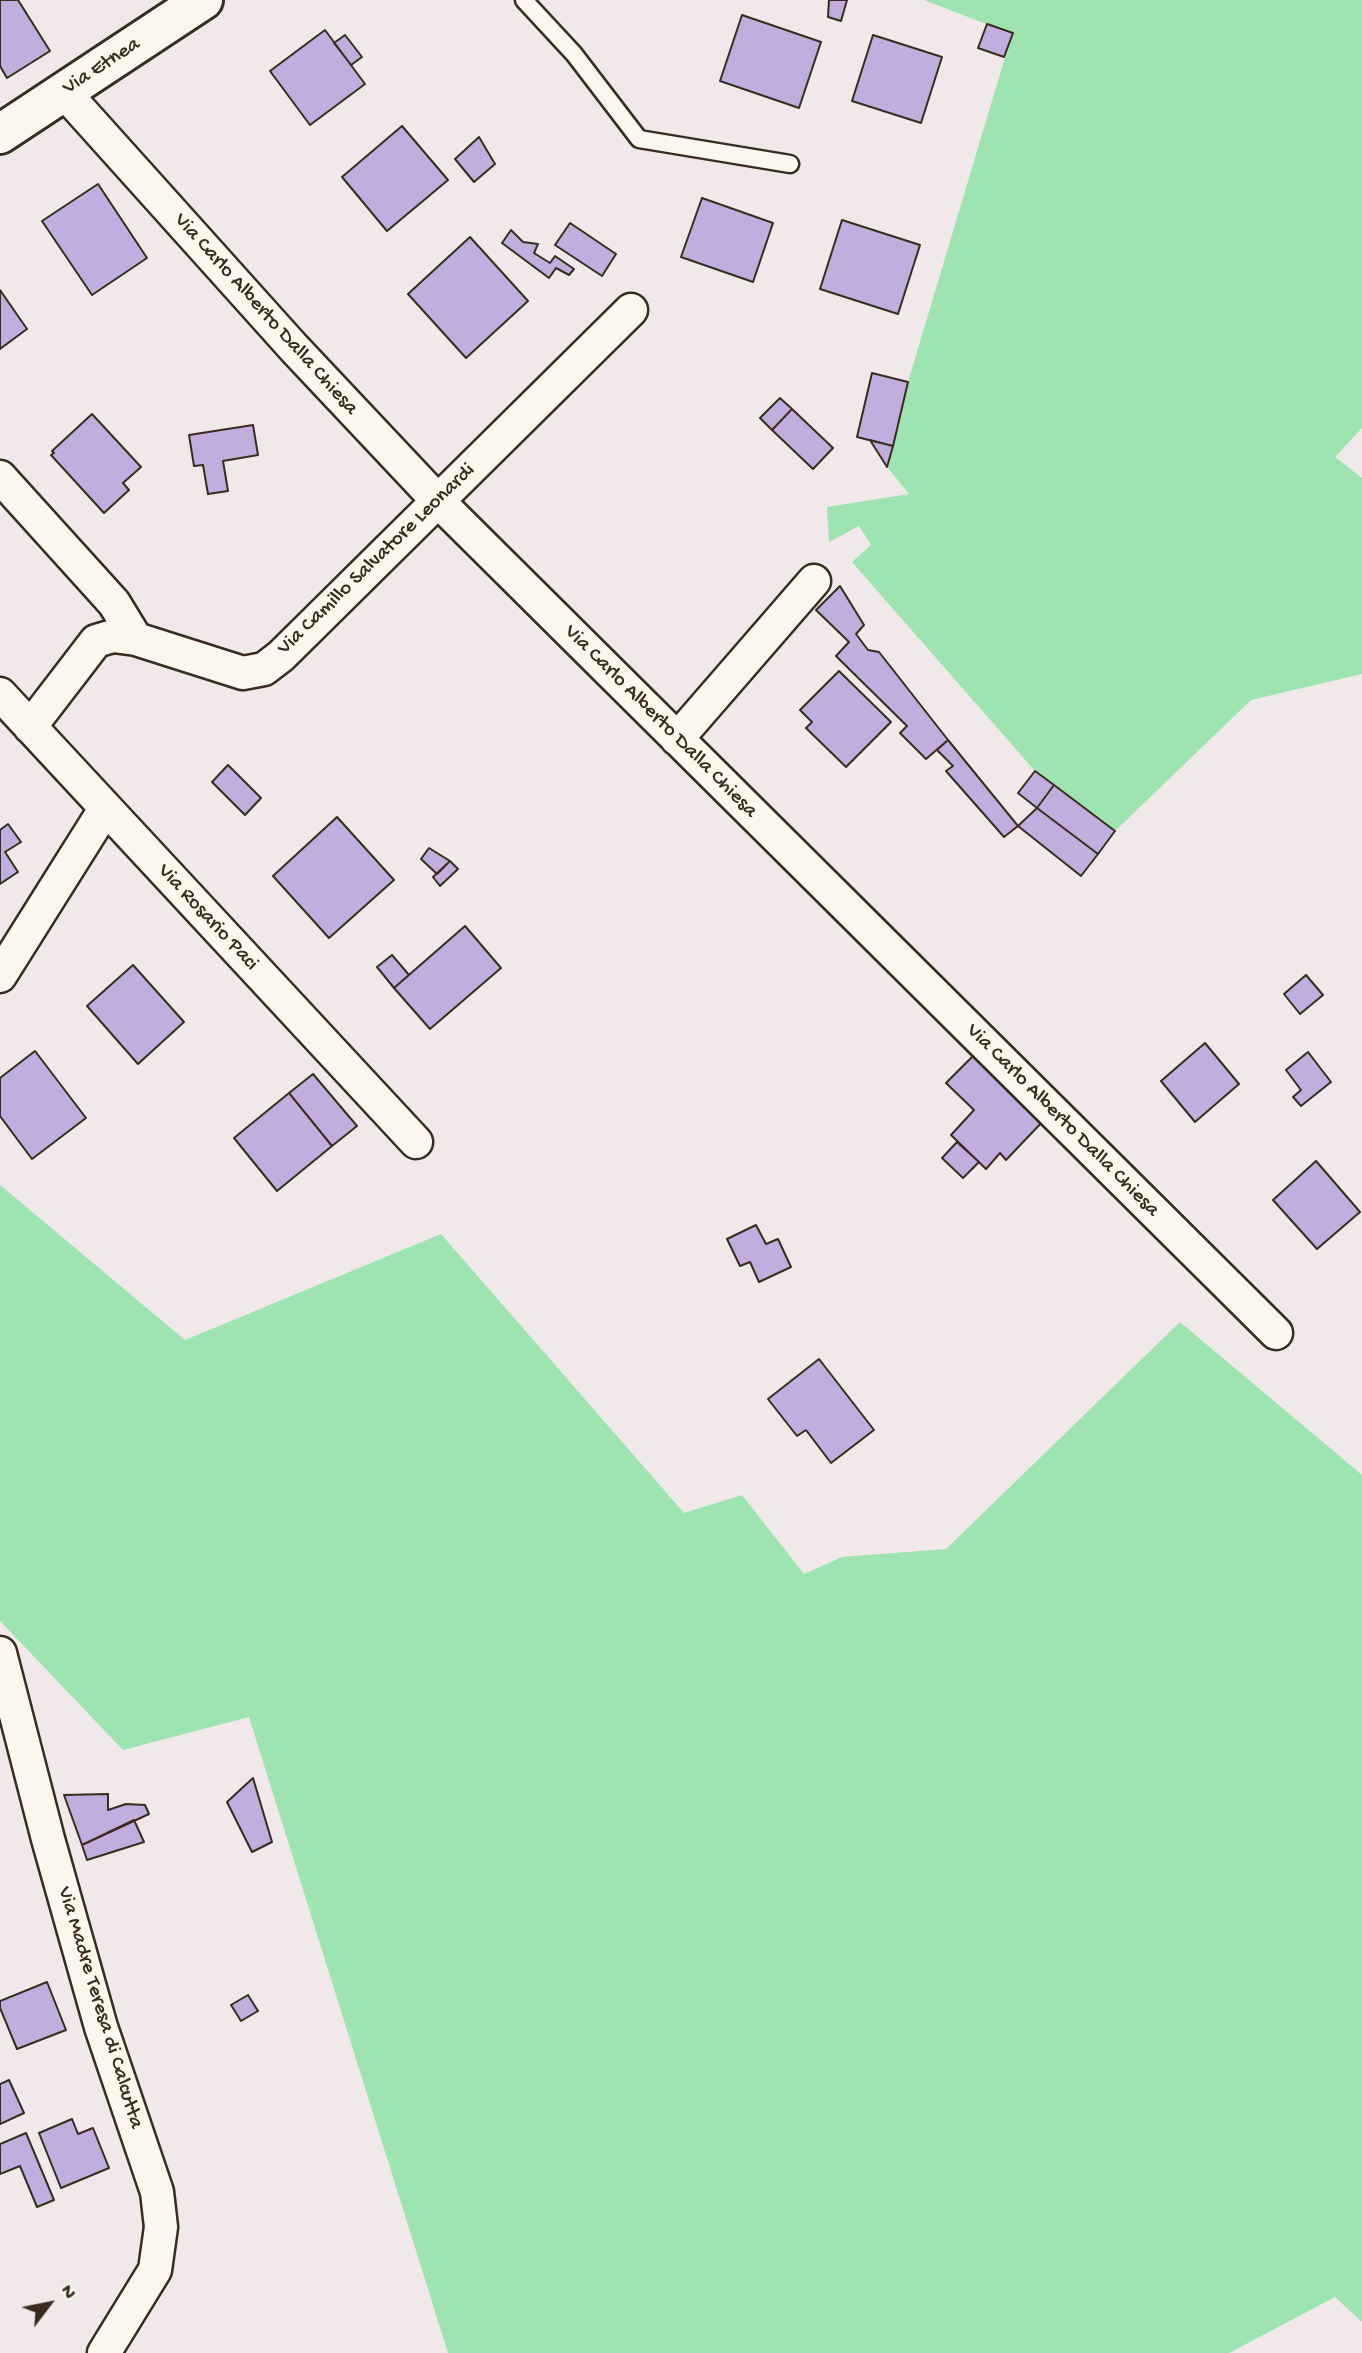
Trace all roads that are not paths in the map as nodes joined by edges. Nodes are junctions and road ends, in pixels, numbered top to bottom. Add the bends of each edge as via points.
1 (203, 0) edge
2 (524, 0) edge
3 (64, 92) junction
4 (0, 134) edge
5 (790, 164) dead end
6 (631, 310) dead end
7 (0, 477) edge
8 (438, 501) junction
9 (814, 581) dead end
10 (136, 639) junction
11 (0, 694) edge
12 (30, 727) junction
13 (677, 738) junction
14 (106, 809) junction
15 (0, 976) edge
16 (416, 1142) dead end
17 (1276, 1333) dead end
18 (0, 1653) edge
19 (104, 2353) edge

1 - 3 main road, Via Etnea
2 - 5 lane via 574,54 639,139
3 - 4 main road, Via Etnea
3 - 8 street, Via Carlo Alberto Dalla Chiesa
6 - 8 street, Via Camillo Salvatore Leonardi
7 - 10 street via 114,603
8 - 10 street, Via Camillo Salvatore Leonardi via 264,669 243,673
8 - 13 street, Via Carlo Alberto Dalla Chiesa
9 - 13 street
10 - 12 street, Via Camillo Salvatore Leonardi via 113,636 96,641
11 - 12 street, Via Rosario Paci
12 - 14 street, Via Rosario Paci
13 - 17 street, Via Carlo Alberto Dalla Chiesa
14 - 15 street
14 - 16 street, Via Rosario Paci
18 - 19 street, Via Madre Teresa di Calcutta via 101,2026 157,2192 161,2227 155,2270

